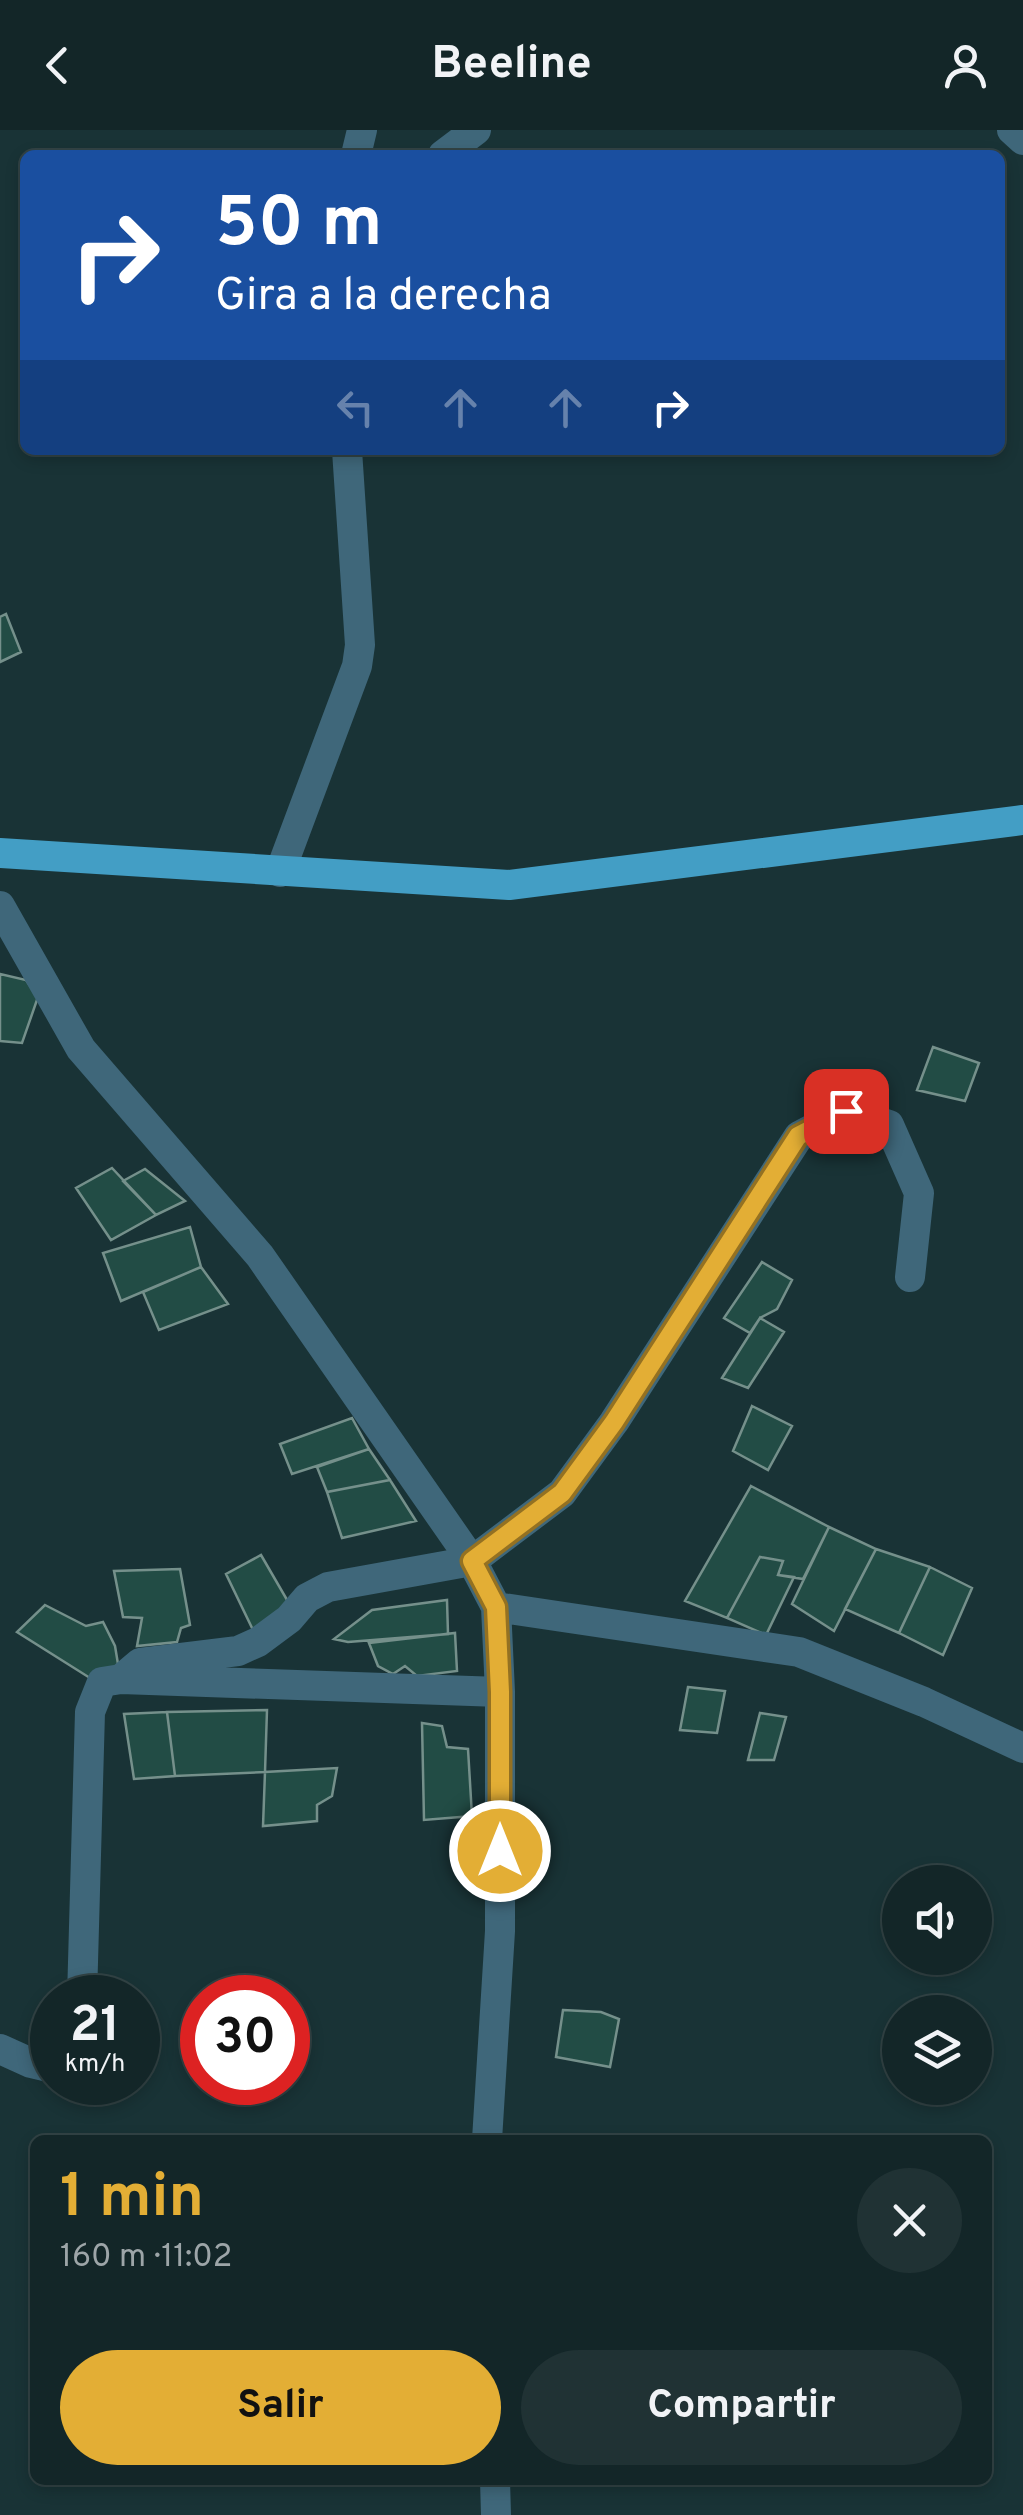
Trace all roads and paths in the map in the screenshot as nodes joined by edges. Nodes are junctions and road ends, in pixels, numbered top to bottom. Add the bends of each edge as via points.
1 (476, 130) edge
2 (1012, 130) edge
3 (1023, 140) edge
4 (450, 150) edge
5 (347, 455) edge
6 (1023, 820) edge
7 (0, 854) edge
8 (280, 872) junction
9 (0, 906) edge
10 (910, 1278) dead end
11 (472, 1561) junction
12 (496, 1607) junction
13 (121, 1679) junction
14 (500, 1692) junction
15 (1023, 1748) edge
16 (83, 1975) edge
17 (0, 2049) edge
18 (30, 2064) edge
19 (487, 2135) edge
20 (495, 2485) edge
21 (496, 2515) edge

1 - 4 street
2 - 3 street
5 - 8 street via 358,656
6 - 8 main road via 509,885
7 - 8 main road
9 - 11 street via 81,1048 260,1256
10 - 11 street via 920,1193 889,1126 846,1111 798,1136 562,1493
11 - 12 street
11 - 13 street via 328,1587 238,1651 140,1662
12 - 14 street
12 - 15 street via 799,1652
13 - 14 street
13 - 16 street via 102,1682 90,1712
14 - 19 street via 500,1931
17 - 18 street
20 - 21 street

